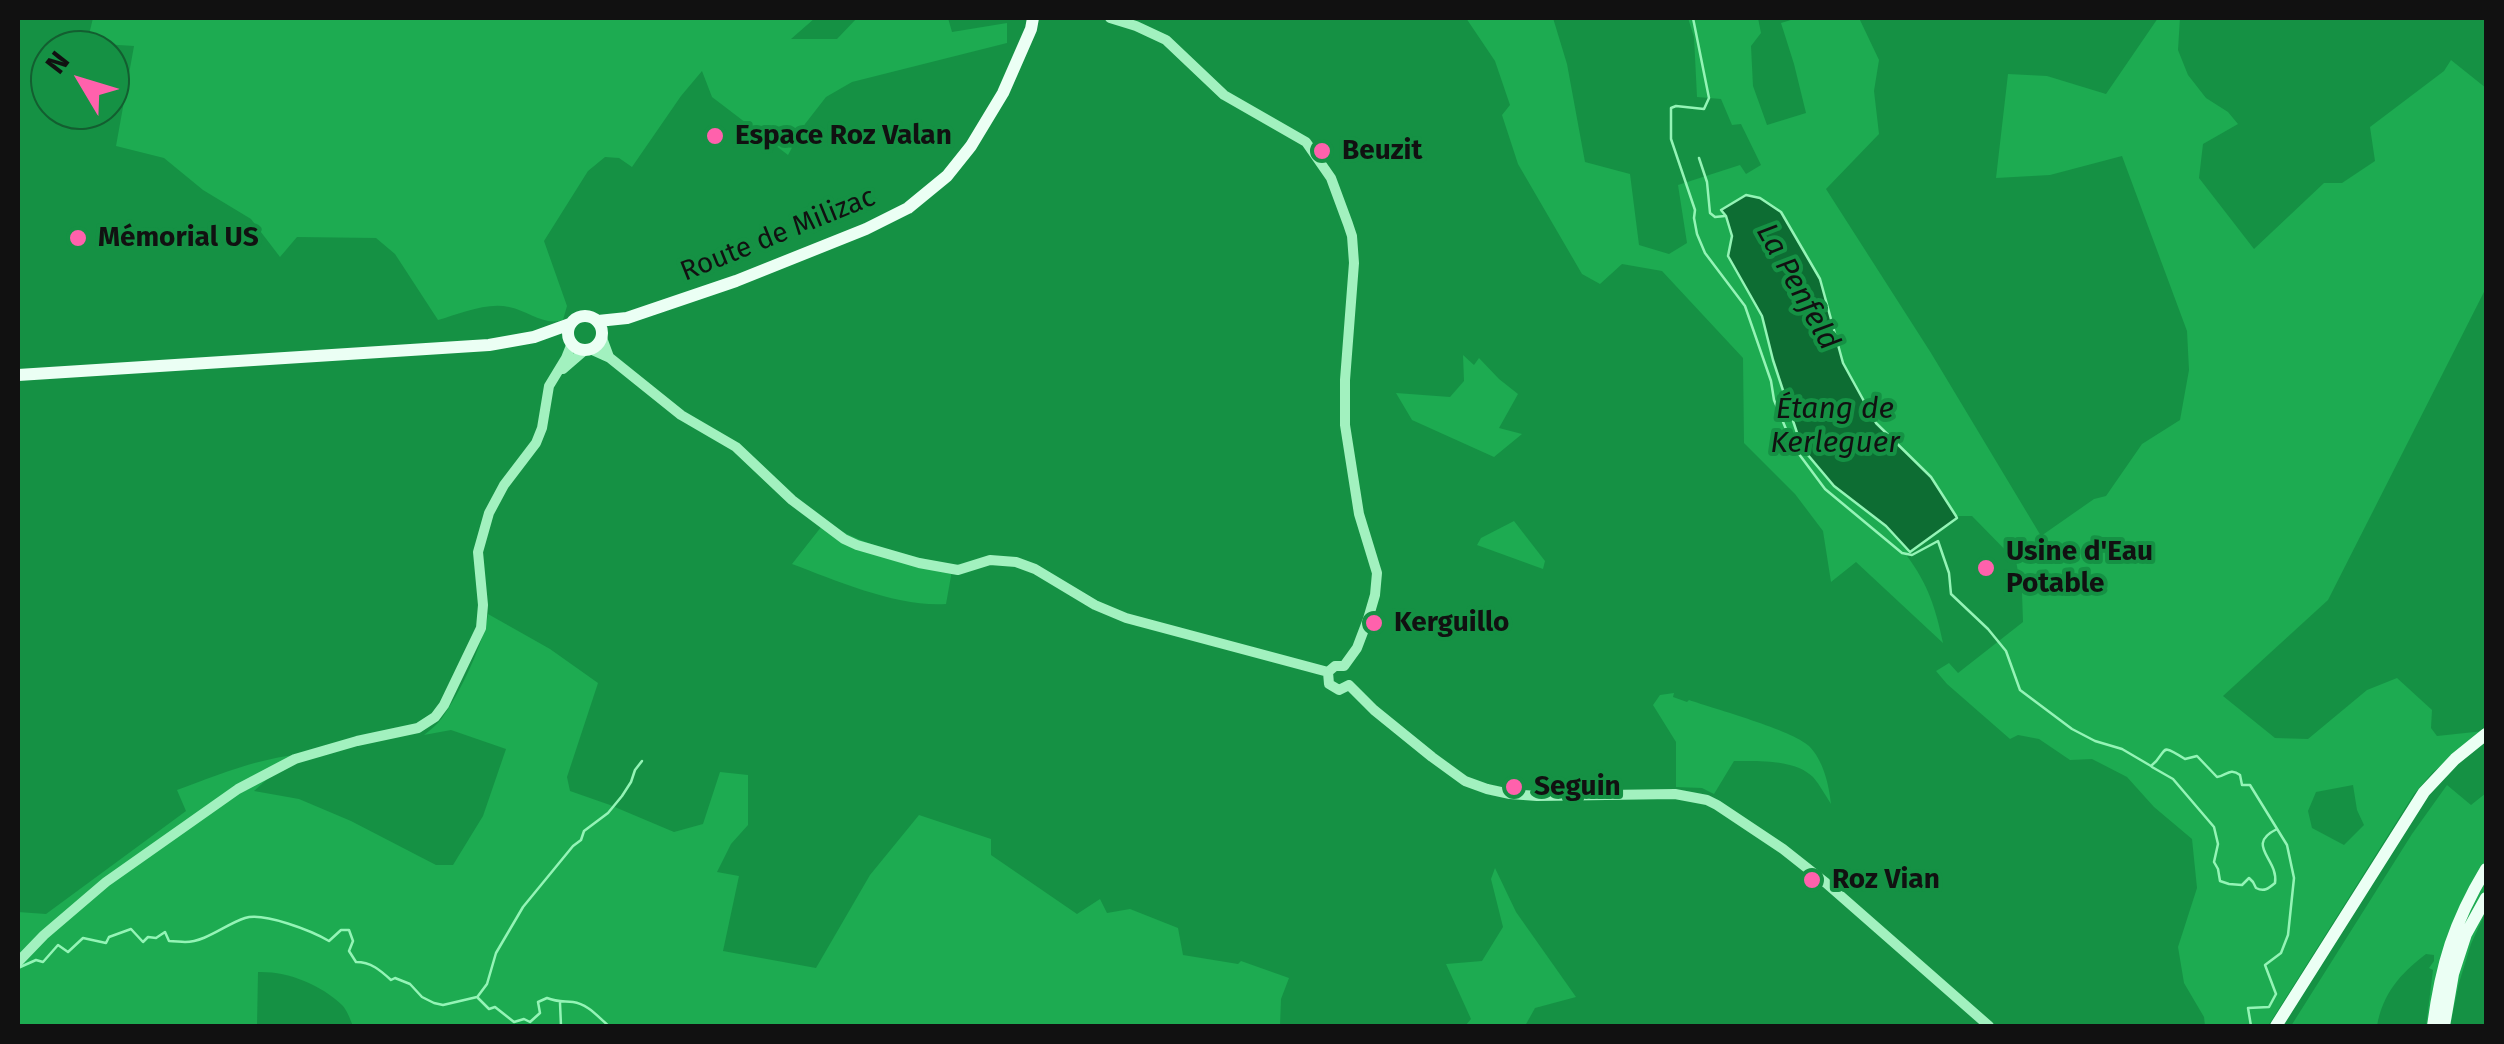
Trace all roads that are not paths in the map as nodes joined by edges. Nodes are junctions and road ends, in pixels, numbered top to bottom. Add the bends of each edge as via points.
1 (1042, 18) edge
2 (1110, 18) edge
3 (1032, 23) edge
4 (570, 324) junction
5 (601, 331) junction
6 (534, 337) junction
7 (579, 346) junction
8 (610, 358) junction
9 (18, 375) edge
10 (1344, 666) junction
11 (1328, 672) junction
12 (1349, 685) junction
13 (2486, 734) edge
14 (2486, 743) edge
15 (2486, 869) edge
16 (2486, 898) edge
17 (18, 962) edge
18 (1990, 1026) edge
19 (2276, 1026) edge
20 (2285, 1026) edge
21 (2433, 1026) edge
22 (2444, 1026) edge

1 - 3 main road, Route de Milizac
2 - 10 street via 1166,40 1224,95 1306,142 1331,178 1348,224 1354,264 1345,425 1358,514 1377,574 1368,618
3 - 5 main road, Route de Milizac via 1004,92 971,146 908,208 785,263
4 - 5 main road via 590,316
4 - 6 main road
4 - 7 main road via 568,334
5 - 7 main road via 596,346
5 - 8 street
6 - 7 main road
6 - 9 main road
7 - 8 street
7 - 17 street via 549,386 536,443 489,514 478,552 482,628 435,717 418,728 295,758 238,789 106,882
8 - 11 street via 681,415 736,447 792,500 857,545 958,570 990,560 1016,562 1126,618
10 - 11 street
10 - 12 street
11 - 12 street via 1333,688
12 - 18 street via 1443,765 1487,789 1537,796 1676,794 1717,805 1826,883
13 - 19 main road via 2424,792
14 - 20 main road via 2430,796
15 - 21 main road via 2447,949
16 - 22 main road via 2466,934

